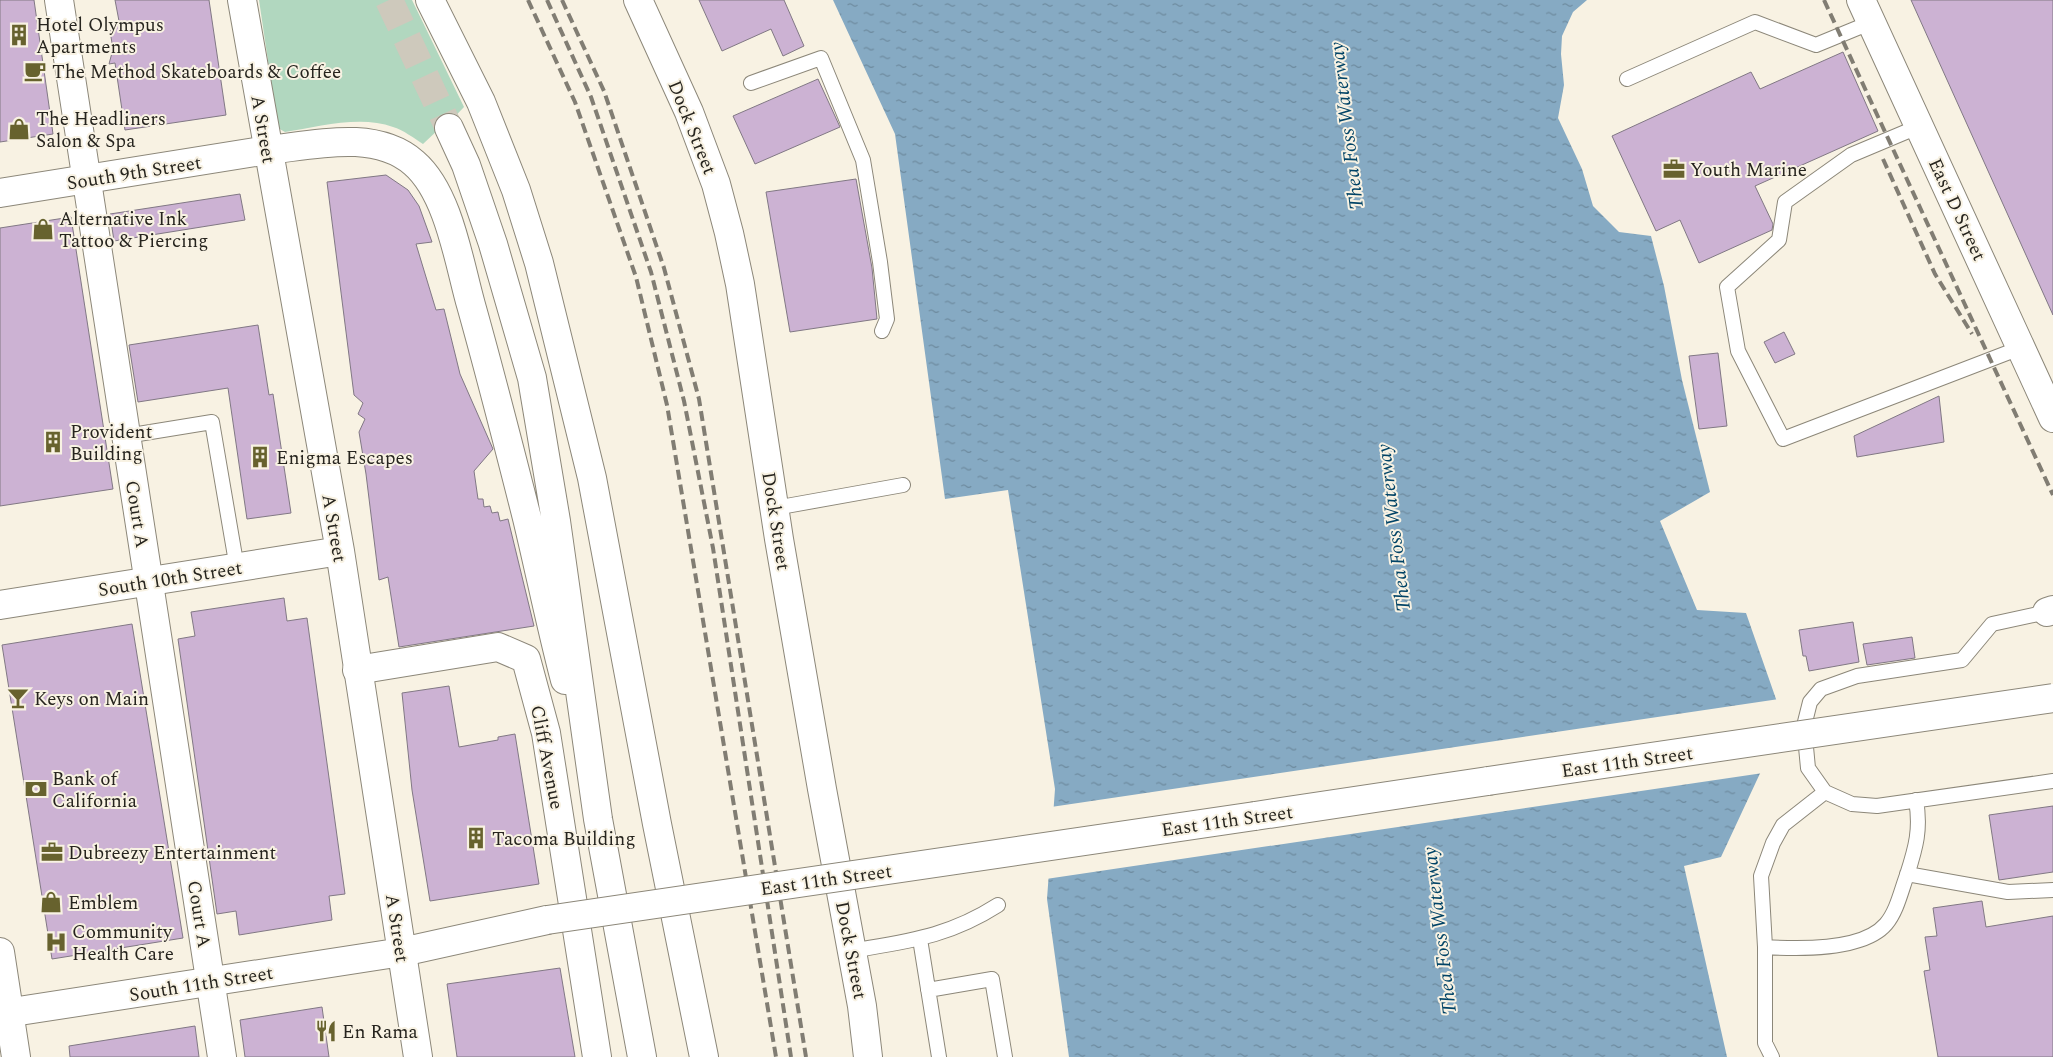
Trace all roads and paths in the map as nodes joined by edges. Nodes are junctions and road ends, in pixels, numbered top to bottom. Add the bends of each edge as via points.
1 (59, 0) edge
2 (242, 0) edge
3 (430, 0) edge
4 (638, 0) edge
5 (1866, 11) edge
6 (1627, 79) dead end
7 (751, 83) dead end
8 (1920, 126) junction
9 (449, 128) tunnel mouth
10 (268, 150) junction
11 (86, 179) junction
12 (0, 193) edge
13 (882, 331) dead end
14 (2020, 348) junction
15 (2053, 418) edge
16 (126, 436) junction
17 (903, 485) dead end
18 (775, 508) junction
19 (340, 552) junction
20 (237, 568) junction
21 (148, 582) junction
22 (0, 605) edge
23 (2050, 611) edge
24 (357, 670) junction
25 (2053, 698) edge
26 (2053, 780) edge
27 (1825, 792) junction
28 (1916, 800) junction
29 (598, 819) junction
30 (1907, 874) junction
31 (2053, 890) edge
32 (998, 905) dead end
33 (920, 939) junction
34 (1765, 947) junction
35 (851, 951) junction
36 (0, 952) edge
37 (402, 952) junction
38 (210, 982) junction
39 (928, 990) junction
40 (5, 1013) edge
41 (16, 1057) edge
42 (222, 1057) edge
43 (418, 1057) edge
44 (597, 1057) edge
45 (642, 1057) edge
46 (704, 1057) edge
47 (868, 1057) edge
48 (939, 1057) edge
49 (1005, 1057) edge
50 (1772, 1057) edge

1 - 11 main road, Court A
2 - 10 main road, A Street
3 - 46 main road via 481,102 513,181 546,290 592,478
4 - 18 main road, Dock Street via 689,112 716,184 729,232
5 - 6 lane via 1816,44 1755,22
5 - 8 main road, East D Street
7 - 13 lane via 821,58 863,160 887,318
8 - 14 main road, East D Street
8 - 14 lane via 1852,155 1785,202 1779,240 1727,287 1738,351 1782,439
9 - 29 main road via 466,165 493,244 532,378 556,521
10 - 11 main road, South 9th Street
10 - 19 main road, A Street
10 - 29 main road, South 9th Street via 332,143 378,145 399,152 414,163 436,191 449,226 495,390
11 - 12 main road, South 9th Street
11 - 16 main road, Court A
14 - 15 main road, East D Street
16 - 20 lane via 212,422
16 - 21 main road, Court A
17 - 18 lane
18 - 35 main road, Dock Street
19 - 20 main road, South 10th Street
19 - 24 main road, A Street
20 - 21 main road, South 10th Street
21 - 22 main road, South 10th Street
21 - 38 main road, Court A
23 - 27 lane via 1992,624 1962,660 1857,676 1821,690 1810,702 1804,726 1808,768
24 - 37 main road, A Street
24 - 44 main road, Cliff Avenue via 498,647 526,659 546,733
25 - 37 main road, East 11th Street, bridge via 547,920
26 - 28 lane
27 - 28 lane via 1852,804 1877,806
27 - 34 lane via 1783,825 1773,844 1761,876
28 - 30 lane via 1919,834
29 - 45 main road
30 - 31 lane via 2008,892
30 - 34 lane via 1893,912 1886,924 1872,935 1803,949
32 - 33 lane via 957,928
33 - 35 lane
33 - 39 lane
34 - 50 lane via 1765,1043
35 - 47 main road, Dock Street
36 - 40 main road
37 - 38 main road, South 11th Street
37 - 43 main road, A Street
38 - 40 main road, South 11th Street
38 - 42 main road, Court A
39 - 48 lane
39 - 49 lane via 992,979
40 - 41 main road

